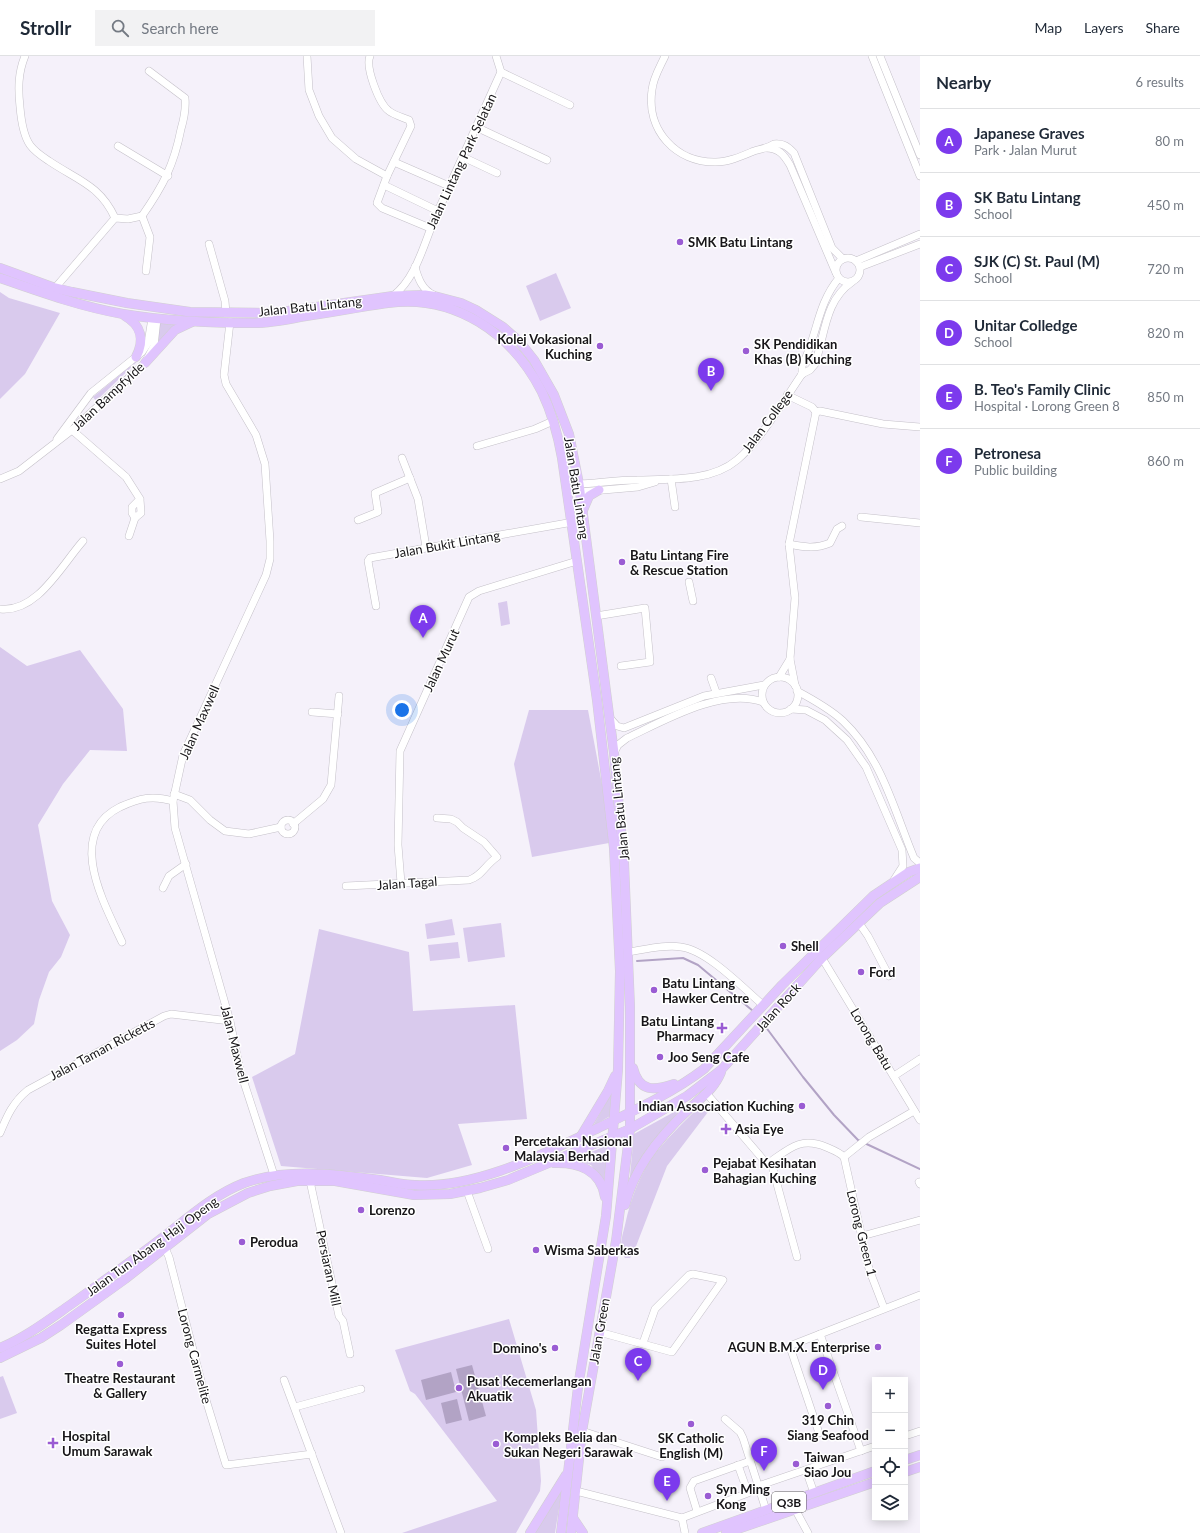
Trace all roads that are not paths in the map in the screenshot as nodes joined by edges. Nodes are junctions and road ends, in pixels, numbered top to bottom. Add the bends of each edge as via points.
1 (25, 56) edge
2 (307, 56) edge
3 (370, 56) edge
4 (496, 56) edge
5 (665, 56) edge
6 (872, 56) edge
7 (880, 56) edge
8 (149, 71) dead end
9 (502, 72) junction
10 (570, 105) dead end
11 (902, 106) junction
12 (893, 108) junction
13 (476, 127) junction
14 (118, 146) dead end
15 (762, 148) junction
16 (920, 155) edge
17 (463, 157) junction
18 (547, 160) dead end
19 (394, 162) junction
20 (497, 173) dead end
21 (168, 176) junction
22 (387, 176) junction
23 (920, 176) edge
24 (384, 185) junction
25 (449, 186) junction
26 (438, 210) junction
27 (142, 216) junction
28 (115, 218) junction
29 (430, 228) junction
30 (920, 234) edge
31 (209, 244) dead end
32 (920, 244) edge
33 (843, 259) junction
34 (858, 264) junction
35 (414, 267) junction
36 (0, 268) edge
37 (146, 271) dead end
38 (838, 275) junction
39 (0, 278) edge
40 (852, 282) junction
41 (55, 288) junction
42 (393, 296) junction
43 (438, 297) junction
44 (127, 303) junction
45 (190, 312) junction
46 (226, 313) junction
47 (122, 314) junction
48 (155, 316) junction
49 (197, 320) junction
50 (230, 322) junction
51 (136, 357) junction
52 (144, 363) junction
53 (802, 374) junction
54 (91, 394) junction
55 (787, 395) junction
56 (101, 403) junction
57 (816, 412) junction
58 (554, 421) junction
59 (920, 427) edge
60 (72, 430) junction
61 (53, 444) junction
62 (477, 446) dead end
63 (402, 458) dead end
64 (562, 458) junction
65 (410, 478) junction
66 (671, 478) junction
67 (0, 479) edge
68 (637, 480) junction
69 (661, 480) junction
70 (577, 488) junction
71 (638, 488) junction
72 (599, 490) junction
73 (675, 508) dead end
74 (582, 511) junction
75 (571, 512) junction
76 (861, 517) dead end
77 (358, 520) dead end
78 (573, 522) junction
79 (920, 523) edge
80 (842, 526) dead end
81 (130, 536) dead end
82 (83, 541) dead end
83 (789, 544) junction
84 (426, 547) junction
85 (577, 561) junction
86 (689, 582) dead end
87 (693, 601) dead end
88 (376, 606) dead end
89 (0, 609) edge
90 (596, 616) junction
91 (790, 659) junction
92 (621, 666) dead end
93 (780, 677) junction
94 (711, 678) dead end
95 (764, 685) junction
96 (796, 688) junction
97 (716, 692) junction
98 (339, 696) dead end
99 (763, 702) junction
100 (791, 709) junction
101 (312, 712) dead end
102 (338, 714) junction
103 (609, 717) junction
104 (614, 753) junction
105 (173, 797) junction
106 (437, 818) dead end
107 (920, 863) edge
108 (186, 864) junction
109 (920, 868) edge
110 (920, 877) edge
111 (893, 882) junction
112 (401, 883) junction
113 (346, 886) dead end
114 (163, 888) dead end
115 (859, 923) junction
116 (122, 942) dead end
117 (628, 952) junction
118 (822, 958) junction
119 (889, 976) dead end
120 (761, 1007) junction
121 (230, 1021) junction
122 (630, 1053) junction
123 (920, 1059) edge
124 (618, 1069) junction
125 (721, 1070) junction
126 (894, 1076) junction
127 (691, 1078) junction
128 (707, 1094) junction
129 (914, 1111) junction
130 (631, 1112) junction
131 (614, 1120) junction
132 (920, 1120) edge
133 (630, 1129) junction
134 (0, 1133) edge
135 (581, 1136) junction
136 (613, 1137) junction
137 (844, 1157) junction
138 (771, 1162) junction
139 (547, 1164) junction
140 (274, 1175) junction
141 (310, 1182) junction
142 (467, 1191) junction
143 (606, 1216) junction
144 (920, 1220) edge
145 (862, 1236) junction
146 (616, 1241) junction
147 (165, 1248) junction
148 (488, 1249) dead end
149 (797, 1257) dead end
150 (920, 1295) edge
151 (884, 1308) junction
152 (599, 1332) junction
153 (820, 1334) junction
154 (643, 1343) junction
155 (0, 1348) edge
156 (350, 1354) dead end
157 (0, 1358) edge
158 (284, 1380) dead end
159 (361, 1389) dead end
160 (295, 1407) junction
161 (725, 1419) dead end
162 (582, 1431) junction
163 (920, 1431) edge
164 (819, 1433) dead end
165 (908, 1435) edge
166 (872, 1447) edge
167 (860, 1451) junction
168 (312, 1454) junction
169 (920, 1455) edge
170 (662, 1456) dead end
171 (750, 1460) junction
172 (920, 1460) edge
173 (908, 1461) edge
174 (908, 1462) edge
175 (738, 1465) junction
176 (920, 1467) edge
177 (806, 1470) junction
178 (908, 1471) edge
179 (567, 1472) junction
180 (872, 1472) edge
181 (872, 1483) edge
182 (758, 1486) junction
183 (576, 1491) junction
184 (814, 1493) junction
185 (795, 1509) junction
186 (766, 1510) junction
187 (697, 1512) junction
188 (573, 1518) junction
189 (682, 1518) junction
190 (341, 1533) edge
191 (530, 1533) edge
192 (561, 1533) edge
193 (572, 1533) edge
194 (583, 1533) edge
195 (685, 1533) edge
196 (702, 1533) edge
197 (726, 1533) edge
198 (808, 1533) edge

1 - 28 street via 19,75 19,101 24,132 30,146 40,156 98,192
2 - 22 street via 309,90 319,116 332,138 356,160
3 - 19 street via 368,67 384,106 389,112 411,122
4 - 9 street
5 - 15 street via 653,82 651,98 653,116 664,140 689,159 703,161 727,161
6 - 12 street
7 - 11 street
8 - 21 street via 185,98 179,141
9 - 10 street
9 - 13 street, Jalan Lintang Park Selatan
11 - 12 street
11 - 16 street
12 - 23 street
13 - 17 street, Jalan Lintang Park Selatan
13 - 18 street
14 - 21 street
15 - 33 street via 782,144 794,153 832,248
15 - 38 street via 776,149 790,165
17 - 20 street
17 - 25 street, Jalan Lintang Park Selatan
19 - 22 street
19 - 25 street
21 - 27 street
22 - 24 street
24 - 26 street
24 - 29 street via 377,203 379,207
25 - 26 street, Jalan Lintang Park Selatan
26 - 29 street, Jalan Lintang Park Selatan
27 - 28 street
27 - 37 street via 150,237
28 - 41 street
29 - 35 street, Jalan Lintang Park Selatan
30 - 34 street
31 - 46 street
32 - 34 street
33 - 34 street via 850,258
33 - 38 street via 836,266
34 - 40 street via 859,276
35 - 42 street, Jalan Lintang Park Selatan via 400,290
35 - 43 street via 420,283 427,292
36 - 41 main road, Jalan Batu Lintang
38 - 40 street via 845,282
38 - 53 street via 822,304 802,366
39 - 47 main road, Jalan Batu Lintang
40 - 53 street via 842,288 835,298 815,364
41 - 44 main road, Jalan Batu Lintang
42 - 43 main road, Jalan Batu Lintang via 420,294
42 - 46 main road, Jalan Batu Lintang via 274,313
43 - 70 main road, Jalan Batu Lintang via 461,304 494,320 519,341 534,360 546,378 563,416 569,434
44 - 45 main road, Jalan Batu Lintang
44 - 48 main road via 150,308
45 - 46 main road, Jalan Batu Lintang
45 - 48 main road via 163,311
47 - 48 main road, Jalan Batu Lintang
47 - 51 main road via 132,320 141,335
48 - 49 main road, Jalan Batu Lintang
48 - 51 street, Jalan Bampfylde via 148,343
48 - 52 street, Jalan Bampfylde via 154,346
49 - 50 main road, Jalan Batu Lintang
49 - 52 main road via 175,330
50 - 58 main road, Jalan Batu Lintang via 279,321 389,303 445,306 487,326 513,350 533,377
50 - 105 street, Jalan Maxwell via 224,375 229,390 256,434 262,450 270,559 266,575 183,755
51 - 54 street, Jalan Bampfylde
52 - 56 street, Jalan Bampfylde
53 - 55 street, Jalan College
54 - 56 street via 92,401
54 - 61 street, Jalan Bampfylde
55 - 57 street via 812,407
55 - 66 street, Jalan College via 754,442 738,459 712,474
56 - 60 street, Jalan Bampfylde
57 - 59 street via 883,424
57 - 83 street
58 - 62 street
58 - 64 main road, Jalan Batu Lintang
60 - 61 street, Jalan Bampfylde
60 - 81 street via 126,477 140,499 141,513 135,518
61 - 67 street, Jalan Bampfylde via 19,471
63 - 65 street
64 - 70 main road
64 - 75 main road, Jalan Batu Lintang
65 - 77 street via 375,493 378,512
65 - 84 street via 418,499
66 - 69 street, Jalan College
66 - 73 street
68 - 69 street, Jalan College
68 - 70 street, Jalan College
68 - 71 street via 640,484
69 - 71 street
70 - 72 street
70 - 74 main road, Jalan Batu Lintang
70 - 75 main road
71 - 72 street
72 - 74 main road via 589,496
74 - 90 main road, Jalan Batu Lintang
75 - 78 main road, Jalan Batu Lintang
76 - 79 street
78 - 84 street, Jalan Bukit Lintang
78 - 85 main road, Jalan Batu Lintang
80 - 83 street via 830,543 824,546 816,548
82 - 89 street via 39,595 18,608
83 - 91 street via 795,598
84 - 88 street, Jalan Bukit Lintang via 370,558 368,561
85 - 112 street, Jalan Murut via 469,597 400,751 398,845
85 - 124 main road, Jalan Batu Lintang via 597,700 614,848 620,971
86 - 87 street
90 - 92 street via 645,608 650,662
90 - 103 main road, Jalan Batu Lintang
91 - 93 street
91 - 96 street
93 - 95 street
93 - 96 street via 786,678
94 - 97 street
95 - 97 street
95 - 99 street
96 - 100 street via 797,700
96 - 107 street via 842,721 865,746 880,771 914,858
97 - 103 street via 624,728 617,726
98 - 102 street
99 - 100 street via 766,707 778,713
99 - 104 street via 738,697 706,703 627,738 618,745
100 - 111 street via 806,710 825,720 847,740 866,767 902,850 903,866
101 - 102 street
102 - 105 street via 331,785 323,799 293,824 290,820 285,821 281,827 249,834 225,831 190,800
103 - 104 main road, Jalan Batu Lintang
104 - 117 main road, Jalan Batu Lintang via 624,862
105 - 108 street, Jalan Maxwell via 174,828
105 - 116 street via 152,797 132,802 105,816 92,844 94,870 100,895
106 - 112 street, Jalan Tagal via 457,822 484,842 497,857 486,865 480,876 469,880
108 - 114 street via 168,876
108 - 121 street, Jalan Maxwell
109 - 111 main road, Jalan Rock
110 - 115 main road, Jalan Rock via 880,903
111 - 120 main road, Jalan Rock via 873,896
112 - 113 street, Jalan Tagal
115 - 118 main road, Jalan Rock
115 - 119 street
117 - 120 street via 681,947 696,952 710,960
117 - 122 main road, Jalan Batu Lintang
118 - 125 main road, Jalan Rock
118 - 126 street, Lorong Batu
120 - 127 main road, Jalan Rock via 716,1058
121 - 134 street, Jalan Taman Ricketts via 171,1014 164,1016 28,1090 11,1108
121 - 140 street, Jalan Maxwell via 240,1070
122 - 127 main road via 635,1077 648,1088 665,1087
122 - 130 main road, Jalan Batu Lintang
123 - 126 street
124 - 131 main road, Jalan Batu Lintang
124 - 135 main road
125 - 128 main road
125 - 133 main road, Jalan Rock via 687,1096
126 - 129 street, Lorong Batu
127 - 130 main road, Jalan Rock
128 - 138 street via 767,1164
128 - 146 main road via 689,1109 653,1149 637,1174 627,1197
129 - 132 street, Lorong Batu
129 - 137 street via 869,1137
130 - 131 main road, Jalan Rock
130 - 133 main road, Jalan Batu Lintang
131 - 135 main road, Jalan Tun Abang Haji Openg
131 - 136 main road, Jalan Batu Lintang
133 - 136 main road, Jalan Rock
133 - 146 main road, Jalan Green
135 - 140 main road, Jalan Tun Abang Haji Openg via 540,1156 482,1176 436,1185 415,1185 335,1174
136 - 139 main road, Jalan Tun Abang Haji Openg
136 - 143 main road, Jalan Green
137 - 138 street via 840,1153 809,1142 796,1145
137 - 145 street, Lorong Green 1
138 - 149 street
139 - 142 main road, Jalan Tun Abang Haji Openg via 508,1180
139 - 143 main road via 581,1165 590,1170 602,1185
140 - 155 main road, Jalan Tun Abang Haji Openg via 243,1184 203,1205 96,1288 32,1332
141 - 142 main road, Jalan Tun Abang Haji Openg via 335,1181 414,1195
141 - 147 main road, Jalan Tun Abang Haji Openg via 297,1181 270,1186 248,1194 208,1214
141 - 156 street, Persiaran Mill via 339,1316 344,1321
142 - 148 street
143 - 179 main road, Jalan Green
144 - 145 street
145 - 151 street, Lorong Green 1 via 869,1269
146 - 152 main road, Jalan Green
147 - 157 main road, Jalan Tun Abang Haji Openg via 61,1325
147 - 168 street, Lorong Carmelite via 226,1465
150 - 151 street
151 - 153 street
152 - 154 street
152 - 162 main road, Jalan Green
153 - 164 street via 790,1347
153 - 167 street
154 - 154 street via 672,1352 723,1280 689,1275 655,1309
158 - 160 street
159 - 160 street
160 - 168 street
161 - 171 street via 740,1432
162 - 170 street
162 - 183 main road, Jalan Green
163 - 165 street
166 - 167 street
167 - 177 street
168 - 190 street
169 - 173 main road
171 - 175 street
171 - 182 street
172 - 174 main road
175 - 187 street via 691,1484
175 - 187 street via 748,1493
176 - 178 main road
177 - 182 street
177 - 184 street
179 - 191 main road
179 - 192 main road, Jalan Green
180 - 184 main road, Q3B
181 - 185 main road
182 - 186 street
183 - 188 main road, Jalan Green
183 - 189 street
184 - 186 main road, Q3B
185 - 197 main road
185 - 198 street
186 - 196 main road, Q3B
187 - 189 street
188 - 193 main road, Jalan Green
188 - 194 main road
189 - 195 street

